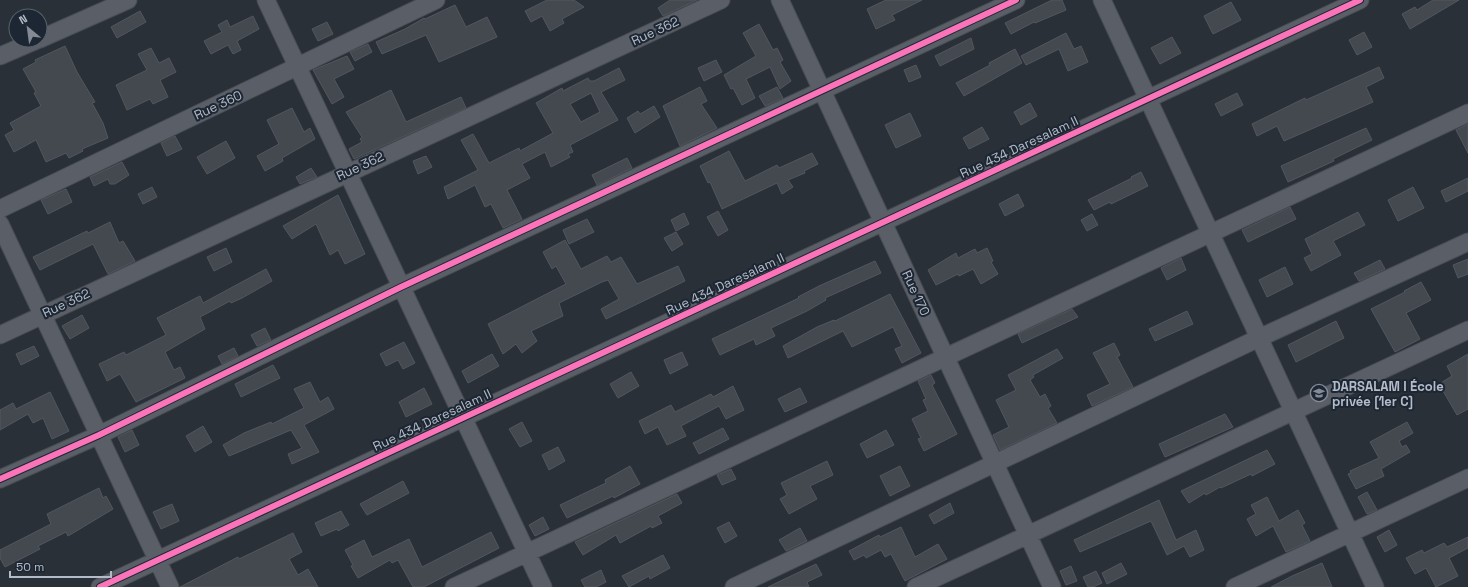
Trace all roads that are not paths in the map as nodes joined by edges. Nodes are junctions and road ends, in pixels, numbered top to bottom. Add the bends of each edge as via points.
1 (128, 0) edge
2 (266, 0) edge
3 (436, 0) edge
4 (721, 0) edge
5 (780, 0) edge
6 (1016, 0) edge
7 (1102, 0) edge
8 (1360, 0) edge
9 (48, 35) edge
10 (18, 48) edge
11 (0, 56) edge
12 (297, 67) junction
13 (822, 90) junction
14 (1148, 99) junction
15 (1468, 113) edge
16 (347, 172) junction
17 (0, 208) edge
18 (883, 222) junction
19 (0, 224) edge
20 (1210, 234) junction
21 (1468, 242) edge
22 (401, 287) junction
23 (42, 314) junction
24 (1468, 330) edge
25 (0, 335) edge
26 (1259, 338) junction
27 (946, 357) junction
28 (1293, 411) junction
29 (463, 418) junction
30 (99, 435) junction
31 (995, 462) junction
32 (1468, 478) edge
33 (0, 480) edge
34 (1028, 534) junction
35 (1350, 534) junction
36 (527, 553) junction
37 (157, 560) junction
38 (100, 587) edge
39 (170, 587) edge
40 (454, 587) edge
41 (543, 587) edge
42 (734, 587) edge
43 (916, 587) edge
44 (1052, 587) edge
45 (1235, 587) edge
46 (1375, 587) edge

1 - 9 street
2 - 12 street
3 - 12 street, Rue 360
4 - 16 street, Rue 362
5 - 13 street, Rue 170
6 - 13 street
7 - 14 street
8 - 14 street, Rue 434 Daresalam II
10 - 11 street
12 - 16 street
12 - 17 street, Rue 360
13 - 18 street, Rue 170
13 - 22 street
14 - 18 street, Rue 434 Daresalam II
14 - 20 street
15 - 20 street
16 - 22 street
16 - 23 street, Rue 362
18 - 27 street, Rue 170
18 - 29 street, Rue 434 Daresalam II
19 - 23 street
20 - 26 street
20 - 27 street
21 - 26 street
22 - 29 street
22 - 30 street
23 - 25 street, Rue 362
23 - 30 street
24 - 28 street
26 - 28 street
26 - 31 street
27 - 31 street, Rue 170
27 - 36 street
28 - 34 street
28 - 35 street
29 - 36 street
29 - 37 street, Rue 434 Daresalam II
30 - 33 street
30 - 37 street
31 - 34 street, Rue 170
31 - 42 street
32 - 35 street
34 - 43 street
34 - 44 street, Rue 170
35 - 45 street
35 - 46 street
36 - 40 street
36 - 41 street
37 - 38 street, Rue 434 Daresalam II
37 - 39 street

